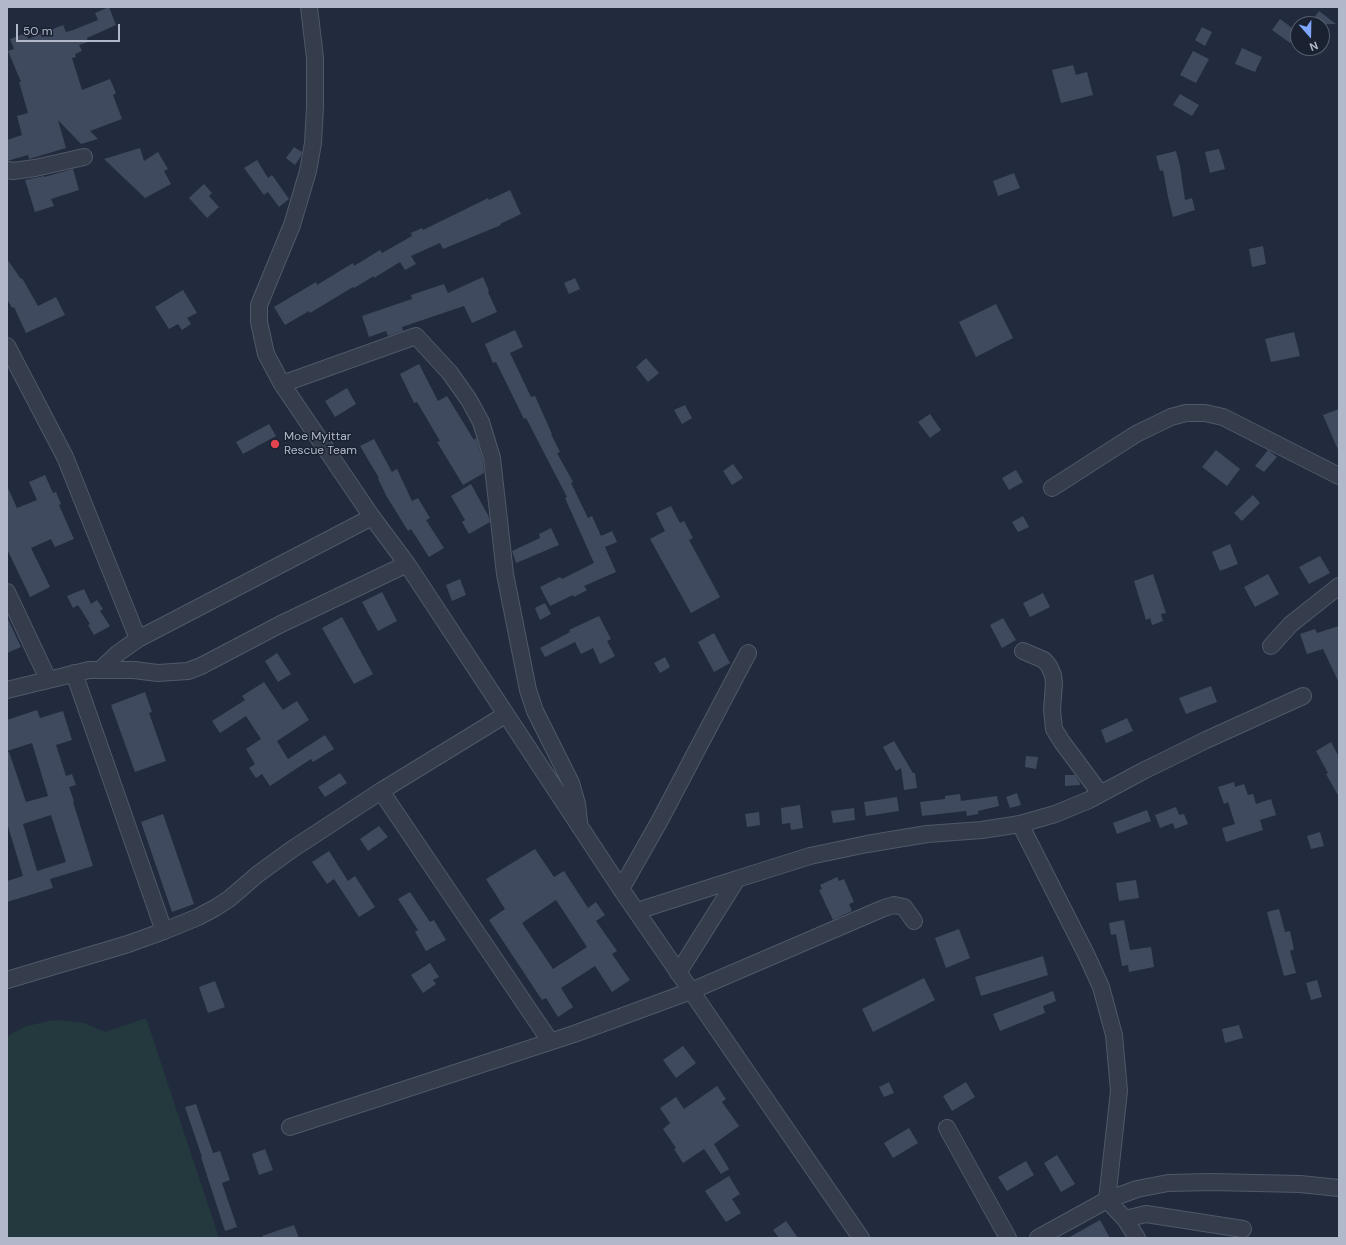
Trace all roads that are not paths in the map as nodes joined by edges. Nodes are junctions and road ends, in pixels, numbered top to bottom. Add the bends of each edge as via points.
1 (309, 7) edge
2 (84, 157) dead end
3 (7, 170) edge
4 (7, 346) edge
5 (282, 384) junction
6 (1339, 476) edge
7 (1052, 488) dead end
8 (372, 517) junction
9 (407, 564) junction
10 (1339, 586) edge
11 (7, 592) edge
12 (138, 639) junction
13 (1271, 646) dead end
14 (1022, 651) dead end
15 (748, 653) dead end
16 (101, 669) junction
17 (74, 673) junction
18 (48, 679) junction
19 (7, 690) edge
20 (1303, 696) dead end
21 (505, 715) junction
22 (381, 791) junction
23 (1100, 793) junction
24 (1020, 824) junction
25 (579, 826) junction
26 (737, 879) junction
27 (621, 889) junction
28 (637, 911) junction
29 (914, 921) dead end
30 (164, 931) junction
31 (678, 972) junction
32 (8, 977) edge
33 (692, 991) junction
34 (550, 1041) junction
35 (290, 1127) dead end
36 (947, 1128) dead end
37 (1339, 1188) edge
38 (1107, 1200) junction
39 (1125, 1219) junction
40 (1242, 1229) dead end
41 (861, 1238) edge
42 (1008, 1238) edge
43 (1038, 1238) edge
44 (1137, 1238) edge

1 - 5 street via 315,58 313,143 308,171 292,225 259,305 259,322 266,354
2 - 3 street via 35,168
4 - 12 street via 65,457
5 - 8 street
5 - 25 street via 416,336 450,373 469,400 481,422 492,458 505,574 528,690 535,711 571,784 577,804
6 - 7 street via 1223,417 1205,413 1186,413 1171,417 1136,434
8 - 9 street
8 - 12 street
9 - 16 street via 188,671 158,673
9 - 21 street
10 - 13 street via 1290,624
11 - 18 street
12 - 16 street
14 - 23 street via 1044,660 1049,666 1054,683 1054,729
15 - 27 street
16 - 17 street
17 - 18 street
17 - 30 street
18 - 19 street
20 - 23 street via 1143,770
21 - 22 street
21 - 25 street
22 - 30 street via 279,858 229,899 198,917
22 - 34 street
23 - 24 street via 1072,808
24 - 26 street via 927,834 868,844 810,856
24 - 38 street via 1101,987 1114,1035 1119,1091
25 - 27 street
26 - 28 street
26 - 31 street
27 - 28 street
28 - 31 street
29 - 33 street via 904,907 894,905 884,908
30 - 32 street via 128,944
31 - 33 street
33 - 34 street
33 - 41 street
34 - 35 street
36 - 42 street
37 - 38 street via 1300,1184 1168,1183 1137,1189
38 - 39 street
38 - 43 street
39 - 40 street via 1146,1214
39 - 44 street

